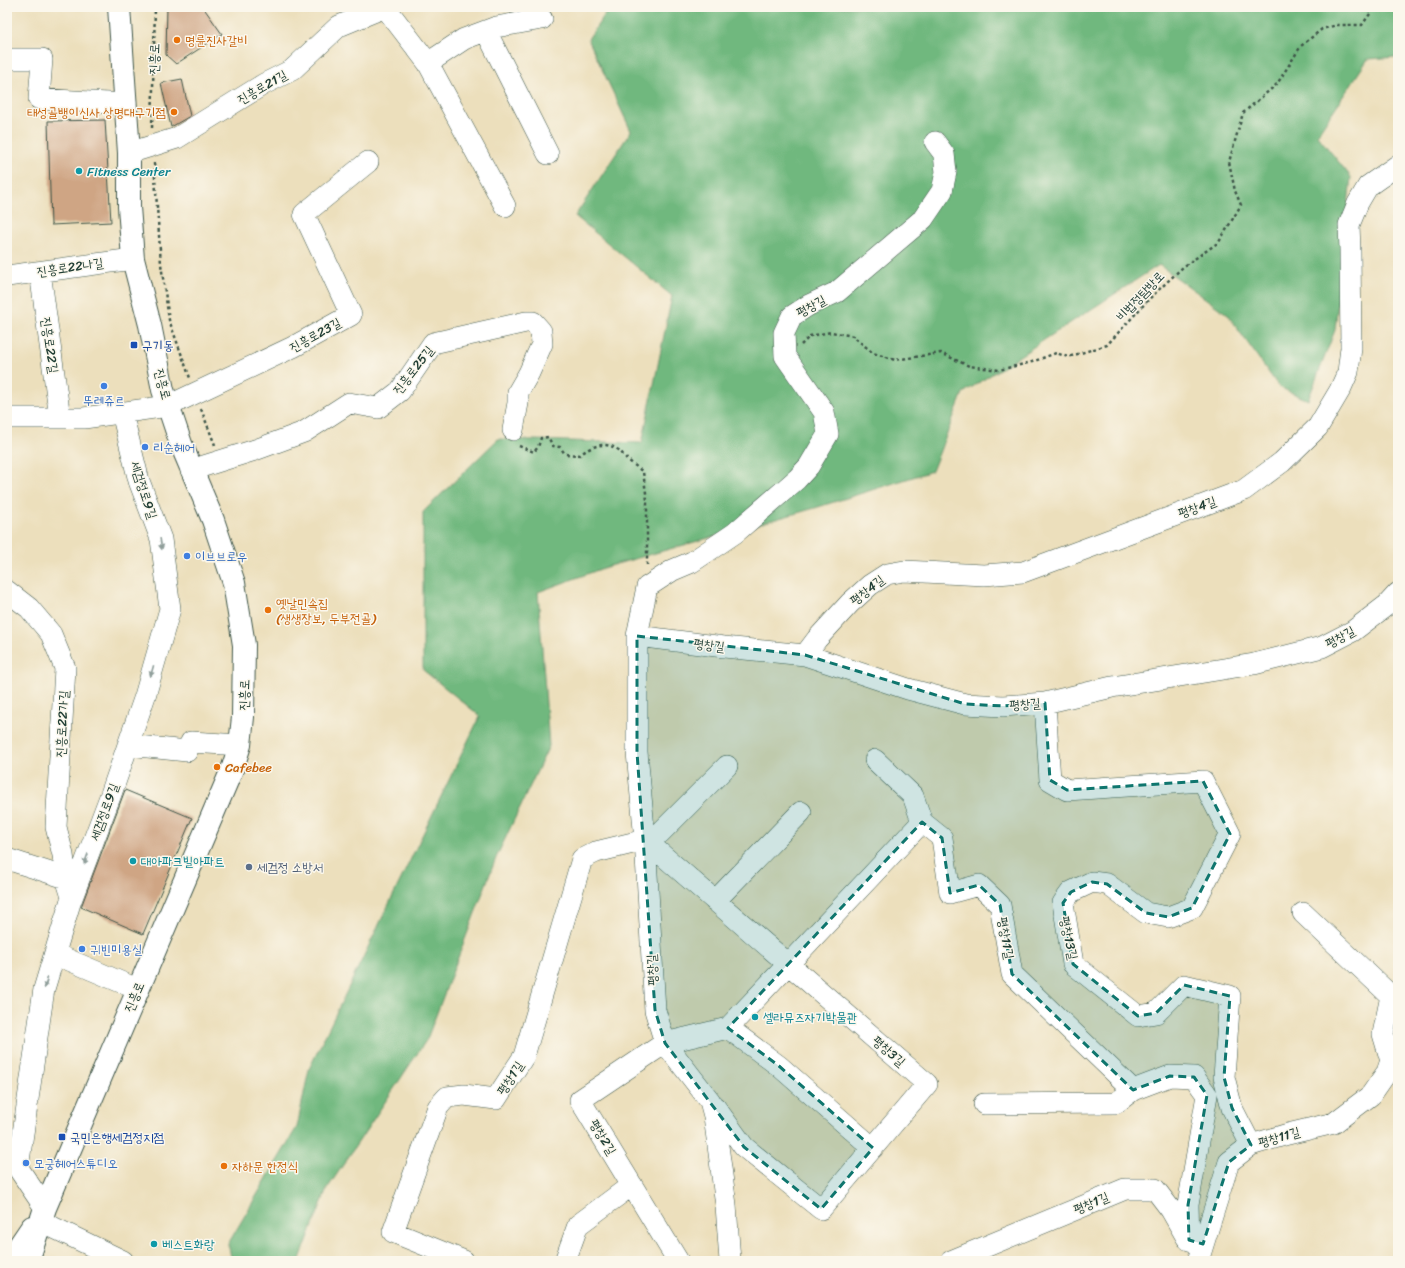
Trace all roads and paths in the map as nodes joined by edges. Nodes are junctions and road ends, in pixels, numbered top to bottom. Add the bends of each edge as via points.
1 (119, 7) edge
2 (155, 7) edge
3 (385, 7) edge
4 (1375, 7) edge
5 (542, 19) dead end
6 (486, 31) junction
7 (7, 59) edge
8 (428, 63) junction
9 (125, 104) junction
10 (935, 142) dead end
11 (153, 145) junction
12 (129, 153) junction
13 (548, 154) dead end
14 (368, 162) dead end
15 (1398, 164) edge
16 (505, 206) dead end
17 (133, 259) junction
18 (40, 272) junction
19 (7, 276) edge
20 (800, 346) dead end
21 (196, 394) junction
22 (168, 406) junction
23 (122, 413) junction
24 (7, 418) edge
25 (60, 418) junction
26 (513, 430) joint
27 (220, 461) junction
28 (191, 470) junction
29 (647, 587) junction
30 (7, 591) edge
31 (1398, 593) edge
32 (637, 636) junction
33 (805, 655) junction
34 (1045, 703) junction
35 (128, 745) junction
36 (240, 745) junction
37 (875, 760) dead end
38 (727, 766) dead end
39 (800, 812) dead end
40 (922, 822) junction
41 (645, 840) junction
42 (7, 859) edge
43 (69, 887) junction
44 (715, 900) junction
45 (1302, 913) dead end
46 (54, 954) junction
47 (788, 964) junction
48 (137, 989) junction
49 (728, 1028) junction
50 (665, 1043) junction
51 (1394, 1053) edge
52 (1390, 1082) edge
53 (1133, 1090) junction
54 (710, 1101) junction
55 (984, 1104) dead end
56 (1251, 1145) junction
57 (873, 1148) junction
58 (632, 1185) junction
59 (44, 1216) junction
60 (1196, 1251) edge
61 (9, 1261) edge
62 (28, 1261) edge
63 (42, 1261) edge
64 (123, 1261) edge
65 (464, 1261) edge
66 (565, 1261) edge
67 (678, 1261) edge
68 (730, 1261) edge
69 (951, 1261) edge

1 - 9 main road, 진흥로
2 - 11 path, 진흥로 via 151,121
3 - 8 street, 진흥로21길
3 - 11 street, 진흥로21길 via 339,26 292,70 264,84 178,138
4 - 20 path, 비법정탐방로 via 1362,25 1338,25 1322,29 1301,46 1277,84 1243,113 1229,162 1235,191 1241,205 1219,242 1183,267 1150,298 1107,345 1068,357 1056,353 999,370 970,366 941,353 895,360 873,353 853,336 831,332 810,336
5 - 6 street
6 - 8 street via 464,39
6 - 13 street
7 - 9 street via 42,59 39,99
8 - 16 street, 진흥로21길
9 - 12 main road, 진흥로
10 - 29 street, 평창길 / 평창길 via 944,154 946,172 942,191 923,219 837,292 792,316 784,333 785,356 824,412 828,434 809,466 735,533 692,562 672,570
11 - 12 street, 진흥로21길
11 - 21 path, 진흥로 via 161,264 169,320
12 - 17 main road, 진흥로 via 129,207
14 - 21 street, 진흥로23길 via 304,214 352,315 293,348
15 - 33 street, 평창4길 via 1368,186 1349,225 1351,348 1348,372 1318,428 1282,462 1244,490 1023,572 984,575 904,571 887,574 850,603
17 - 18 street, 진흥로22나길
17 - 22 main road, 진흥로
18 - 19 street, 진흥로22나길
18 - 25 street, 진흥로22길
21 - 22 street, 진흥로23길
21 - 27 path, 진흥로
22 - 23 street
22 - 28 main road, 진흥로
23 - 25 street
23 -> 35 street, 세검정로9길 via 139,481 161,539 170,609
24 - 25 street
26 - 27 street, 진흥로25길 via 518,392 542,344 541,331 533,322 433,343 400,391 378,408 349,403 304,432
26 - 29 path via 515,443 534,452 541,438 545,437 548,437 553,446 560,447 565,454 580,455 600,445 609,445 642,472 647,500
27 - 28 street, 진흥로25길
28 - 36 main road, 진흥로 via 213,520 234,583 244,645
29 - 32 street, 평창길 / 평창길
30 - 43 street, 진흥로22가길 via 29,608 51,634 64,668 56,827
31 - 34 street, 평창길 / 평창길 via 1387,605 1353,631 1322,647 1254,664 1112,687
32 - 33 street, 평창길 / 평창길
32 - 41 street, 평창길 / 평창길 via 637,752
33 - 34 street, 평창길 / 평창길 via 908,689 965,704 1003,706
34 - 56 street, 평창13길 via 1050,780 1067,790 1204,780 1230,834 1192,908 1168,917 1146,913 1108,884 1092,882 1072,892 1062,903 1073,964 1138,1016 1156,1014 1184,985 1230,996 1224,1077 1232,1108
35 - 36 street via 186,751 192,742
35 -> 43 street, 세검정로9길
36 - 48 main road, 진흥로 via 233,767
37 - 40 street via 913,796
38 - 41 street via 660,833
39 - 44 street
40 - 47 street
40 - 53 street, 평창11길 via 942,838 950,893 979,884 1000,906 1012,974
41 - 44 street, 평창3길
41 - 50 street, 평창길 / 평창길 via 655,1010
41 - 65 street, 평창1길 via 596,852 582,860 524,1056 496,1099 464,1095 447,1097 438,1107 393,1232
42 - 43 street
43 - 46 street, 세검정로9길
44 - 47 street, 평창3길
45 - 51 street, 평창11길 via 1391,996 1383,1034
46 - 48 street
46 -> 59 street, 세검정로9길 via 44,989 18,1168
47 - 49 street
47 - 57 street, 평창3길 via 927,1084
48 - 59 main road, 진흥로
49 - 50 street
49 - 57 street via 779,1066
50 - 54 street, 평창길 / 평창길
50 - 58 street, 평창2길 via 580,1100
51 - 52 street, 평창11길 via 1387,1072
52 - 56 street, 평창11길 via 1334,1123
53 - 55 street via 1116,1103
53 - 60 street via 1170,1076 1194,1077 1207,1095 1188,1205
54 - 57 street, 평창3길 via 744,1147 821,1209
54 - 68 street, 평창길 / 평창길 via 726,1205
56 - 60 street, 평창11길 via 1229,1162
58 - 66 street via 578,1225
58 - 67 street, 평창2길
59 - 61 main road
59 - 62 main road, 진흥로
59 - 63 main road
59 - 64 street
60 - 69 street, 평창1길 via 1155,1188 1125,1189

